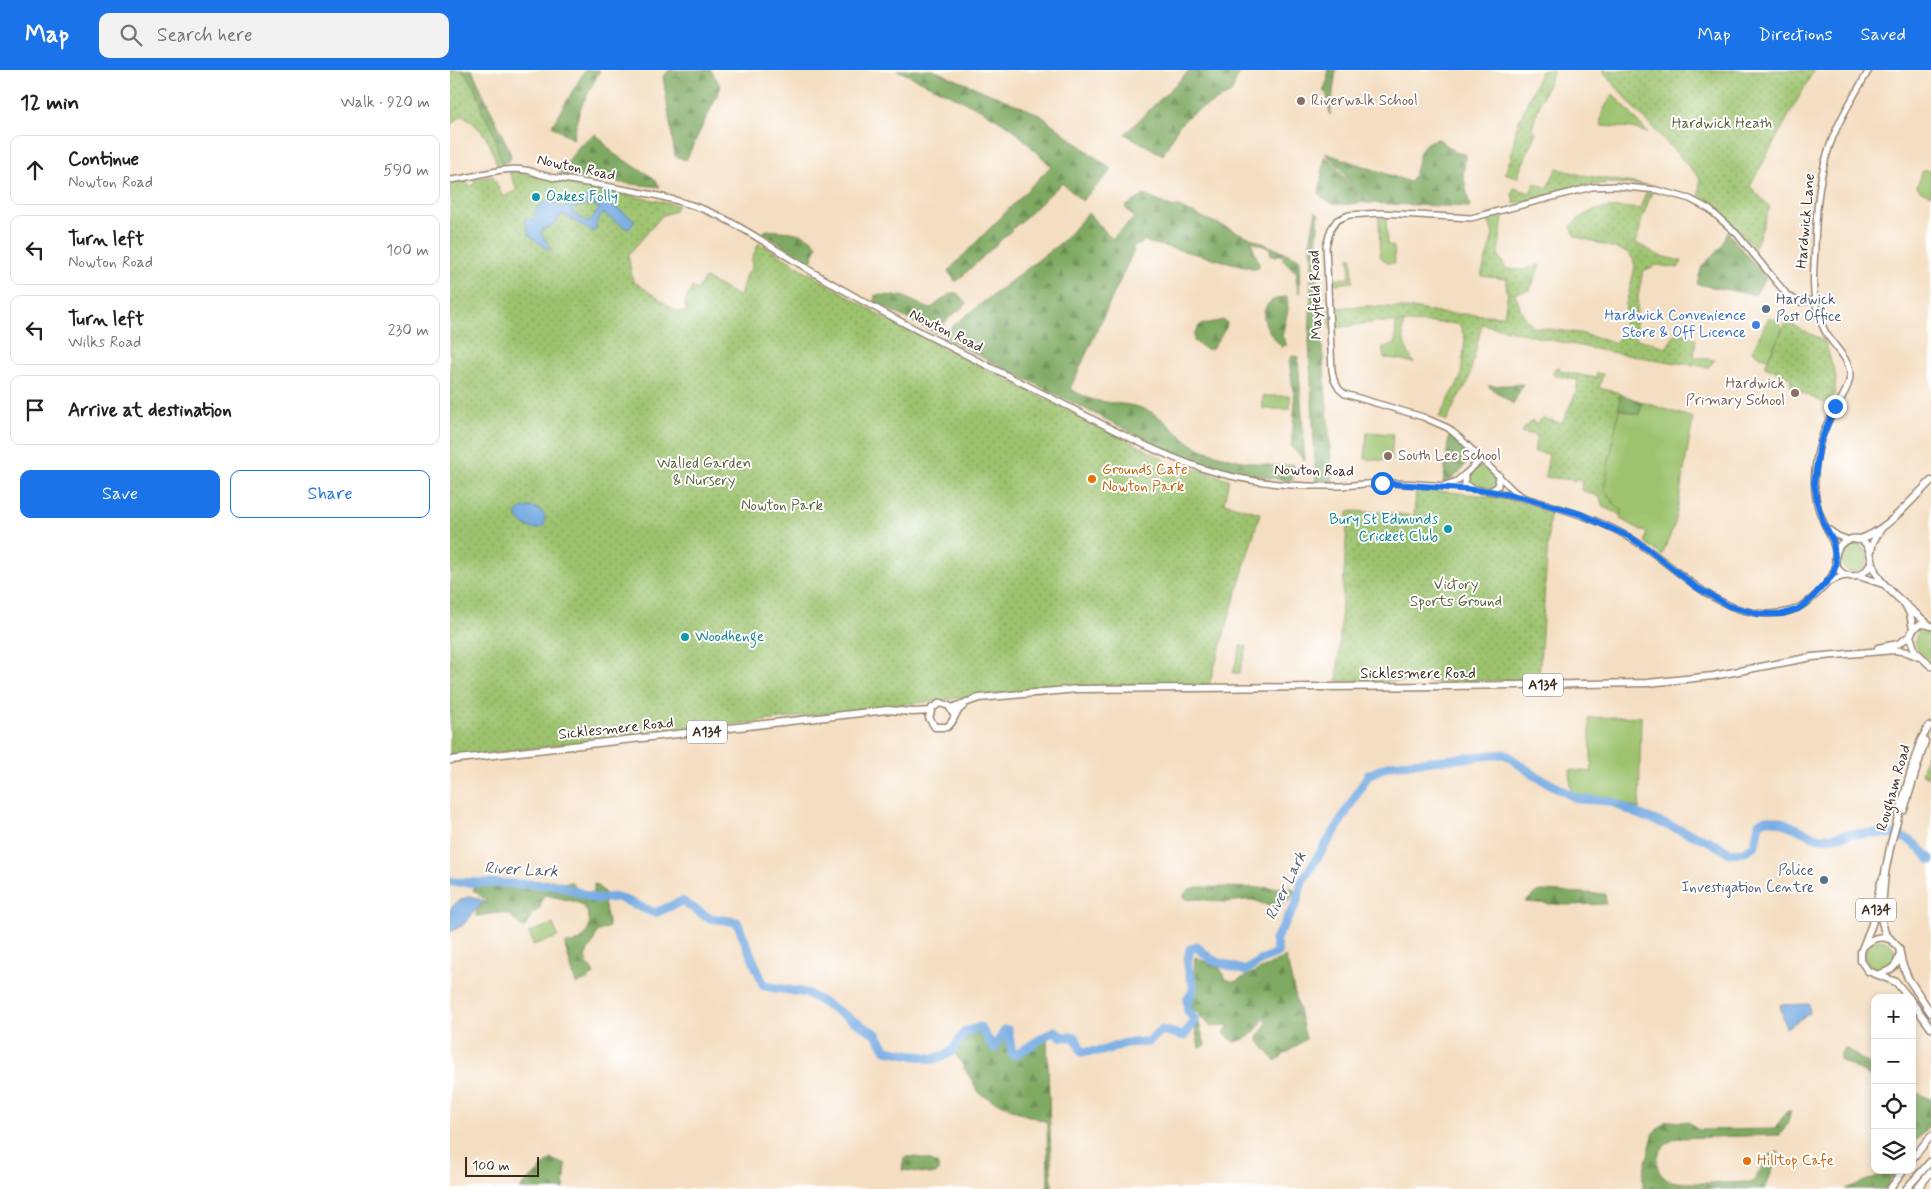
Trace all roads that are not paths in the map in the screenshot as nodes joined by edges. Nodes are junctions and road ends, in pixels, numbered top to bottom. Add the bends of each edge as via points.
1 (1869, 70) edge
2 (450, 180) edge
3 (1815, 300) junction
4 (1482, 459) junction
5 (1465, 474) junction
6 (1499, 475) junction
7 (1931, 481) edge
8 (1439, 486) junction
9 (1477, 490) junction
10 (1490, 491) junction
11 (1525, 498) junction
12 (1883, 526) junction
13 (1828, 529) junction
14 (1849, 540) junction
15 (1857, 540) junction
16 (1871, 551) junction
17 (1836, 553) junction
18 (1872, 559) junction
19 (1836, 565) junction
20 (1850, 576) junction
21 (1859, 576) junction
22 (1825, 584) junction
23 (1884, 584) junction
24 (1904, 602) junction
25 (1930, 625) edge
26 (1913, 629) junction
27 (1910, 636) junction
28 (1862, 652) junction
29 (1919, 657) junction
30 (1928, 664) edge
31 (1931, 673) edge
32 (952, 711) junction
33 (930, 714) junction
34 (1930, 722) edge
35 (450, 760) edge
36 (1886, 873) junction
37 (1892, 940) junction
38 (1864, 946) junction
39 (1900, 952) junction
40 (1879, 974) junction
41 (1906, 994) edge
42 (1916, 1007) edge
43 (1931, 1013) edge
44 (1931, 1028) edge
45 (1931, 1136) edge
46 (1916, 1155) edge
47 (1931, 1161) edge
48 (1931, 1172) edge
49 (1901, 1174) edge
50 (1890, 1189) edge
51 (1906, 1189) edge
52 (1917, 1189) edge

1 - 3 street, Hardwick Lane via 1836,130 1822,174 1816,226
2 - 8 street, Nowton Road via 526,170 673,199 693,206 740,227 888,316 1129,437 1203,468 1257,481 1301,486 1386,483
3 - 4 street, Mayfield Road via 1800,302 1792,299 1737,234 1709,210 1690,199 1658,190 1601,186 1471,218 1371,213 1349,214 1337,220 1328,238 1326,253 1332,371 1339,389 1437,422 1454,432
3 - 13 street, Hardwick Lane via 1826,332 1846,360 1850,376 1827,424 1817,458 1814,483 1823,522
4 - 5 street, Nowton Road
4 - 6 street, Mayfield Road
5 - 8 street, Nowton Road via 1451,484
5 - 9 street via 1465,484
6 - 10 street via 1498,486
6 - 11 street, Mayfield Road
7 - 12 main road
8 - 9 street, Nowton Road
9 - 10 street, Nowton Road
10 - 11 street, Nowton Road
11 - 22 street, Nowton Road via 1580,514 1615,529 1643,545 1702,591 1736,608 1759,614 1790,612 1810,600
12 - 15 main road via 1868,537
12 - 16 main road
13 - 14 street
13 - 17 street
14 - 15 main road
14 - 17 main road via 1838,547
15 - 16 main road via 1865,543
16 - 18 main road
17 - 19 main road
18 - 21 main road via 1871,566
18 - 23 main road
19 - 20 main road
19 - 22 street, Nowton Road
20 - 21 main road
20 - 22 street, Nowton Road
21 - 23 main road
23 - 24 main road
24 - 25 main road
24 - 26 main road
25 - 26 main road
26 - 27 main road
27 - 28 main road, Sicklesmere Road / A134 via 1898,644
27 - 29 main road
28 - 29 main road, Sicklesmere Road / A134 via 1902,651
28 - 32 main road, Sicklesmere Road / A134 via 1648,683 1076,689 979,698
29 - 30 main road
30 - 31 main road
32 - 33 main road, Sicklesmere Road / A134 via 947,705 940,704 934,706
32 - 33 main road, Sicklesmere Road / A134 via 952,722 943,728 935,727
33 - 35 main road, Sicklesmere Road / A134 via 887,710
34 - 36 main road, Rougham Road / A134 via 1913,764
36 - 37 main road, A134 via 1881,918 1885,933
36 - 38 main road, A134
37 - 38 main road via 1874,938
37 - 39 main road
38 - 40 main road via 1861,961 1868,971
39 - 40 main road via 1895,967
39 - 43 main road via 1908,978
40 - 41 main road via 1896,982
42 - 44 main road
45 - 46 main road
47 - 51 main road
48 - 52 main road
49 - 50 main road

